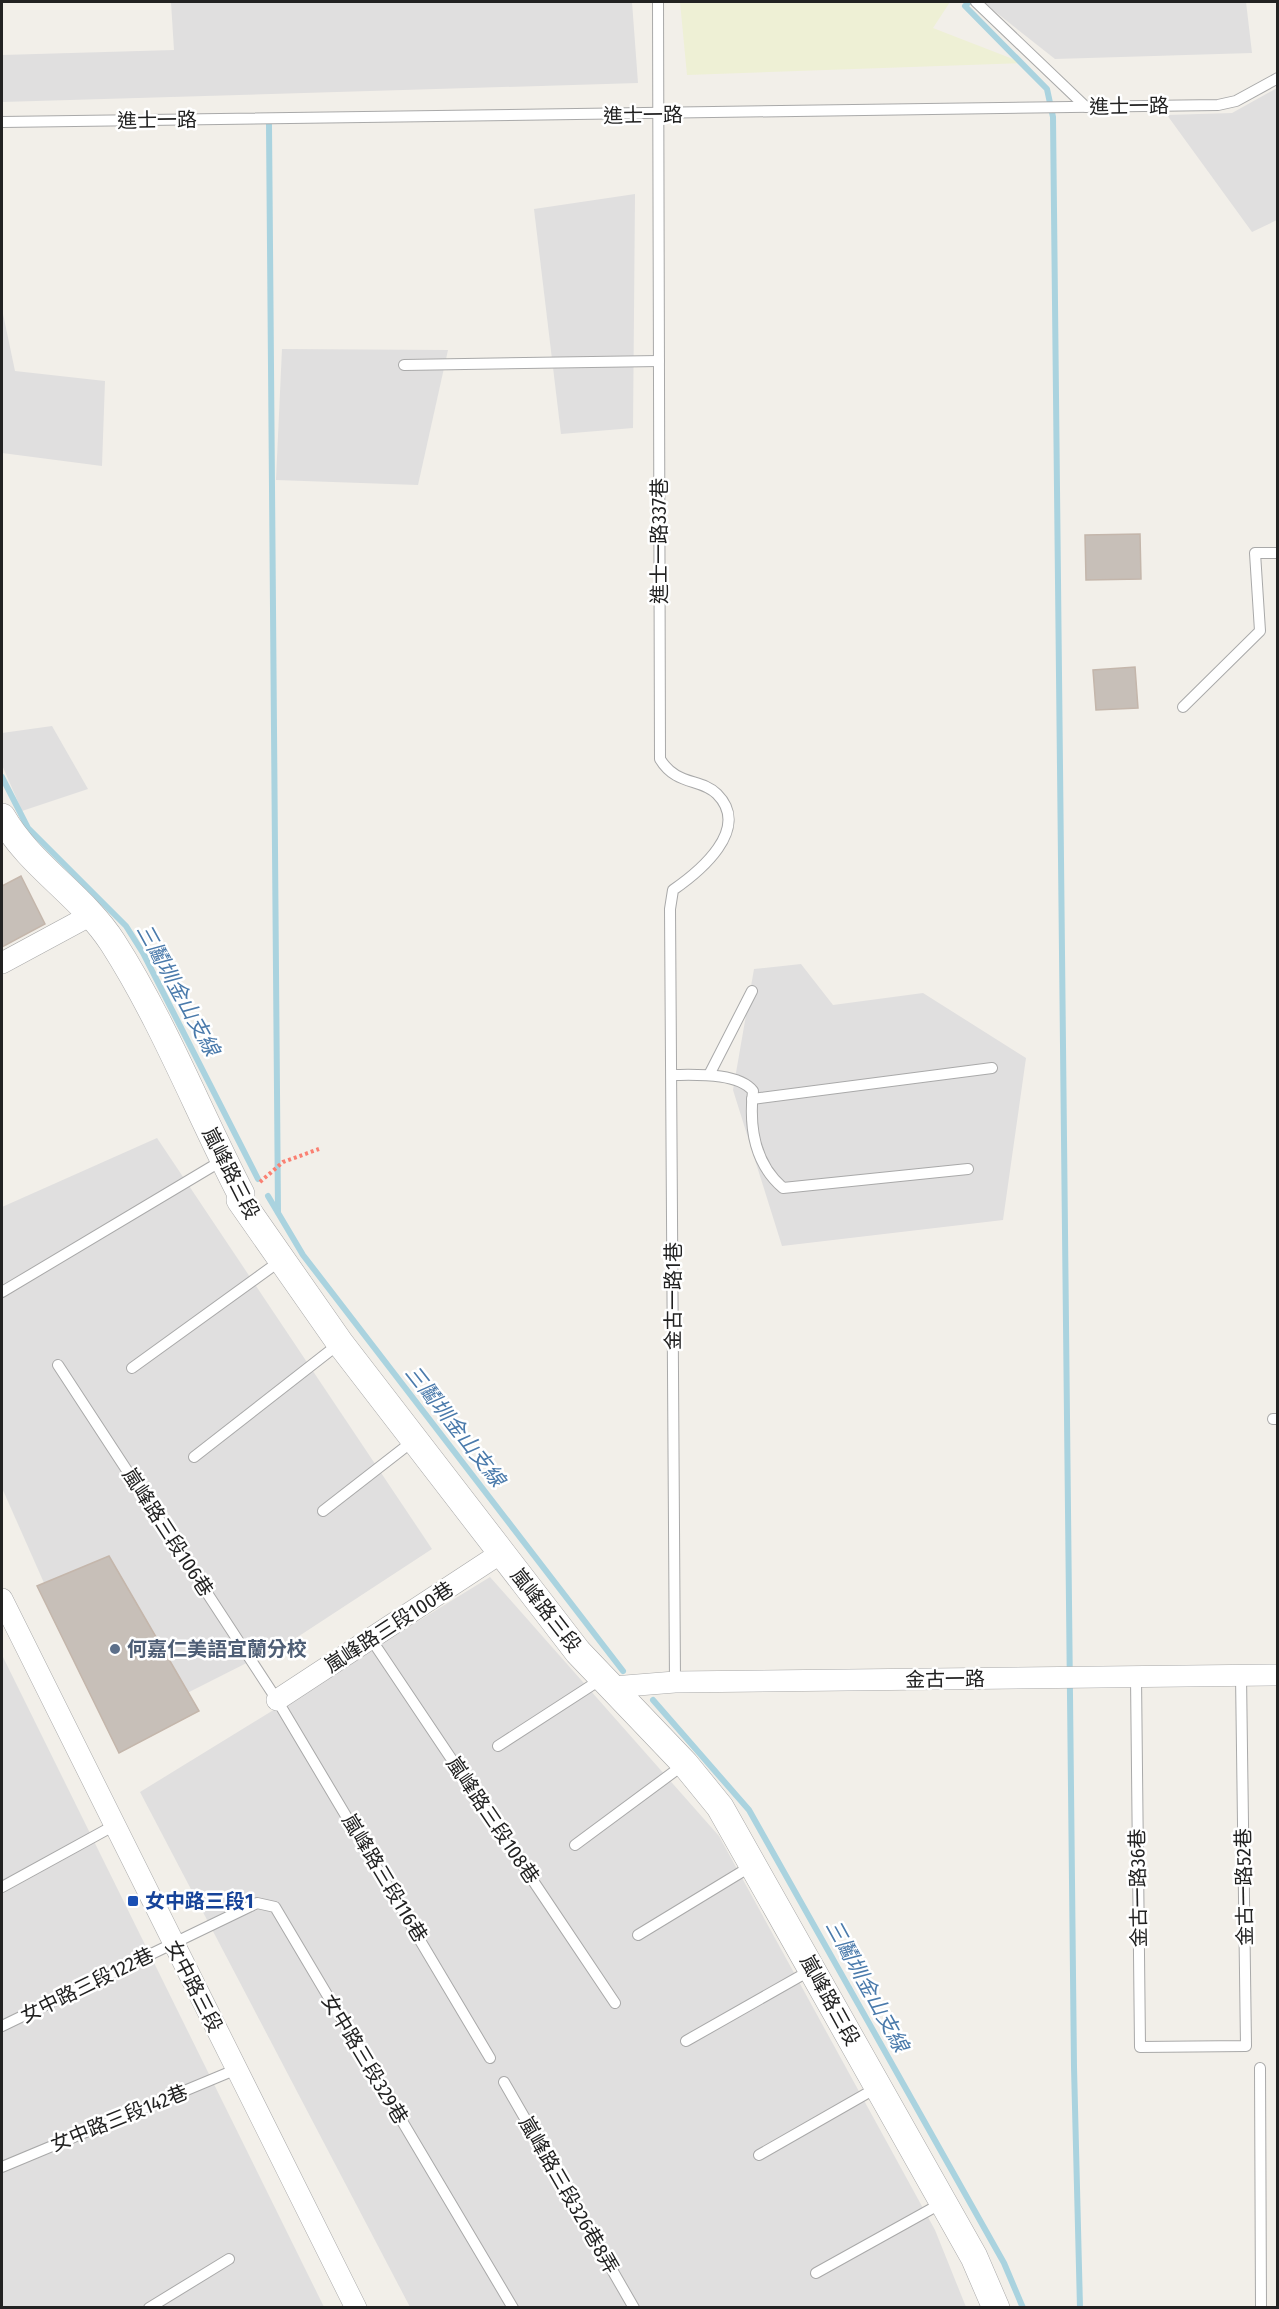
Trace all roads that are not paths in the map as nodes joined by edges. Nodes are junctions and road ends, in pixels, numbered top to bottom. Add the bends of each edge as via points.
1 (658, 2) edge
2 (976, 2) edge
3 (1278, 78) edge
4 (1086, 107) junction
5 (659, 114) junction
6 (2, 122) edge
7 (659, 361) junction
8 (404, 365) dead end
9 (1278, 553) edge
10 (1183, 707) dead end
11 (2, 817) edge
12 (670, 909) joint
13 (90, 915) junction
14 (2, 963) edge
15 (752, 991) dead end
16 (992, 1068) dead end
17 (672, 1075) junction
18 (709, 1075) junction
19 (752, 1099) junction
20 (224, 1160) junction
21 (968, 1169) dead end
22 (281, 1261) junction
23 (2, 1292) edge
24 (340, 1343) junction
25 (58, 1365) dead end
26 (132, 1368) dead end
27 (413, 1441) junction
28 (194, 1457) dead end
29 (323, 1511) dead end
30 (501, 1553) junction
31 (2, 1599) edge
32 (371, 1639) junction
33 (1241, 1675) junction
34 (1278, 1675) edge
35 (1136, 1677) junction
36 (608, 1682) junction
37 (675, 1682) junction
38 (278, 1700) junction
39 (498, 1746) dead end
40 (685, 1764) junction
41 (115, 1825) junction
42 (575, 1845) dead end
43 (754, 1864) junction
44 (2, 1887) edge
45 (638, 1935) dead end
46 (173, 1943) junction
47 (813, 1969) junction
48 (615, 2002) dead end
49 (2, 2026) edge
50 (686, 2041) dead end
51 (1193, 2046) joint
52 (490, 2058) dead end
53 (1260, 2068) dead end
54 (237, 2069) junction
55 (504, 2082) dead end
56 (878, 2087) junction
57 (759, 2155) dead end
58 (2, 2167) edge
59 (944, 2202) junction
60 (229, 2259) dead end
61 (816, 2273) dead end
62 (149, 2307) edge
63 (356, 2307) edge
64 (513, 2307) edge
65 (634, 2307) edge
66 (996, 2307) edge
67 (1262, 2307) edge

1 - 5 lane, 進士一路337巷
2 - 4 lane
3 - 4 lane, 進士一路 via 1236,101 1218,105
4 - 5 lane, 進士一路
5 - 6 lane, 進士一路
5 - 7 lane, 進士一路337巷
7 - 8 lane
7 - 12 lane, 進士一路337巷 via 660,759 668,772 717,794 728,814 724,841 699,872 673,890
9 - 10 lane via 1255,554 1260,631
11 - 13 street, 嵐峰路三段 via 46,872
12 - 17 lane, 金古一路1巷
13 - 14 street
13 - 20 street, 嵐峰路三段 via 112,941 152,1014
15 - 18 lane
16 - 19 lane
17 - 18 lane
17 - 37 lane, 金古一路1巷
18 - 19 lane via 747,1084 753,1091
19 - 21 lane via 759,1156 771,1178 783,1188
20 - 22 street, 嵐峰路三段 via 241,1194 240,1200
20 - 23 lane
22 - 24 street, 嵐峰路三段
22 - 26 lane
24 - 27 street, 嵐峰路三段
24 - 28 lane
25 - 38 lane, 嵐峰路三段106巷
27 - 29 lane
27 - 30 street, 嵐峰路三段
30 - 32 street, 嵐峰路三段100巷
30 - 36 street, 嵐峰路三段 via 578,1652
31 - 41 street, 女中路三段
32 - 38 street, 嵐峰路三段100巷
32 - 48 lane, 嵐峰路三段108巷
33 - 34 street, 金古一路
33 - 35 street, 金古一路
33 - 51 lane, 金古一路52巷 via 1246,2046
35 - 37 street, 金古一路
35 - 51 lane, 金古一路36巷 via 1140,2047
36 - 37 street, 金古一路
36 - 39 lane
36 - 40 street, 嵐峰路三段
38 - 52 lane, 嵐峰路三段116巷
40 - 42 lane
40 - 43 street, 嵐峰路三段 via 720,1807
41 - 44 lane
41 - 46 street, 女中路三段
43 - 45 lane
43 - 47 street, 嵐峰路三段
46 - 49 lane, 女中路三段122巷
46 - 54 street, 女中路三段
46 - 64 lane, 女中路三段329巷 via 257,1903 275,1907
47 - 50 lane
47 - 56 street, 嵐峰路三段
53 - 67 lane
54 - 58 lane, 女中路三段142巷
54 - 63 street, 女中路三段
55 - 65 lane, 嵐峰路三段326巷8弄
56 - 57 lane
56 - 59 street, 嵐峰路三段
59 - 61 lane
59 - 66 street, 嵐峰路三段
60 - 62 lane

